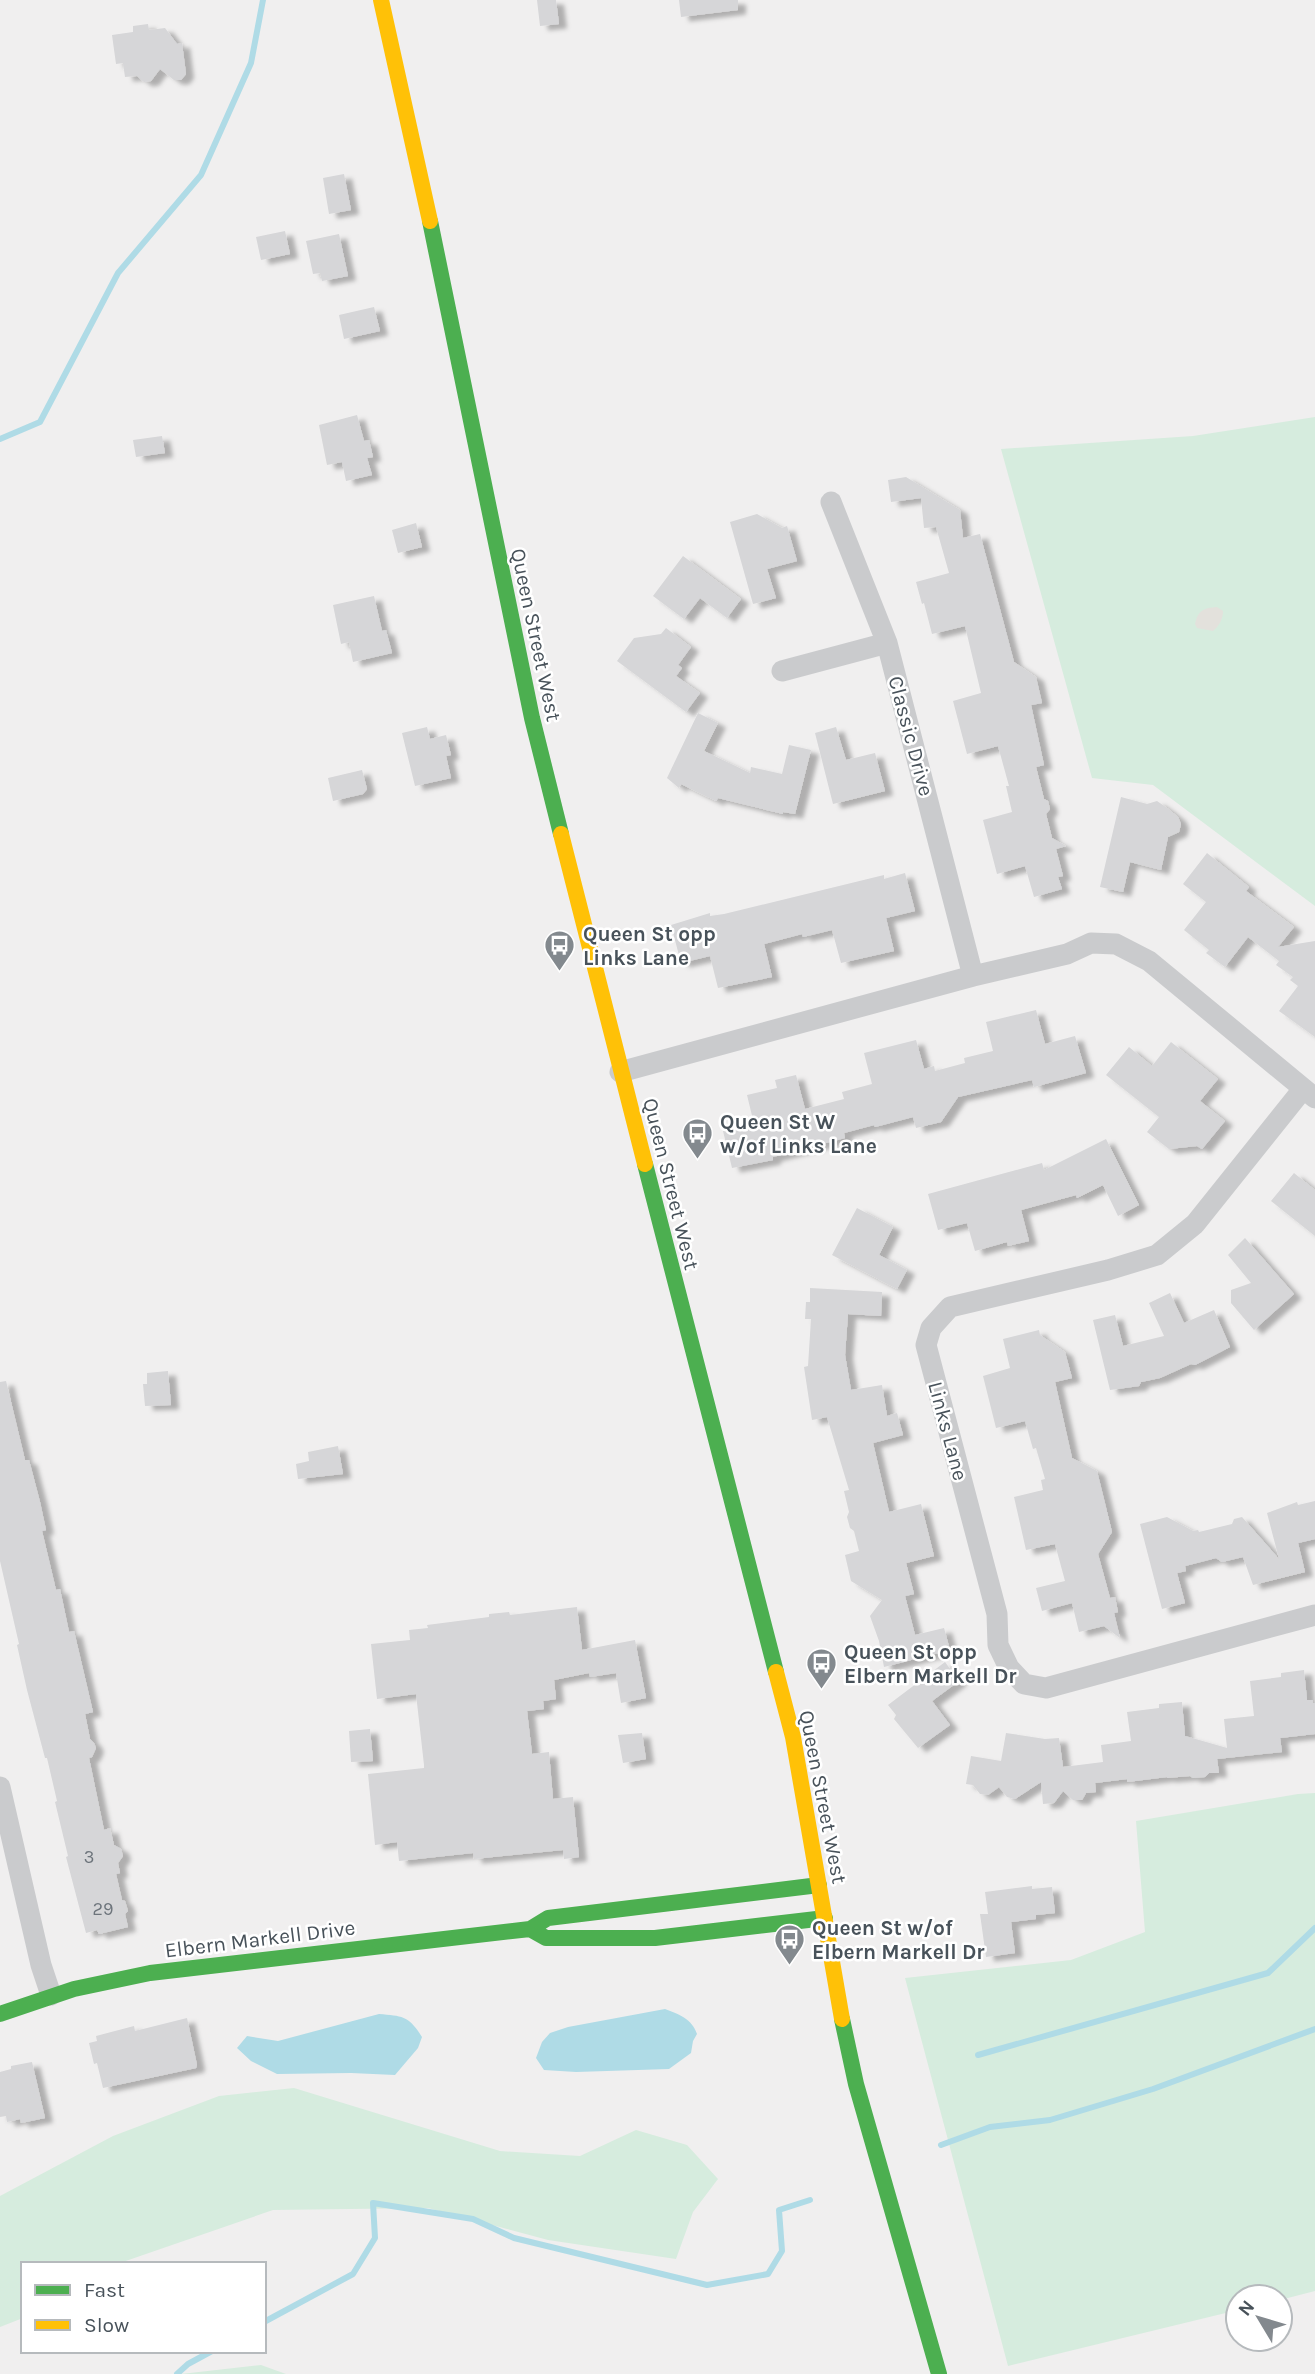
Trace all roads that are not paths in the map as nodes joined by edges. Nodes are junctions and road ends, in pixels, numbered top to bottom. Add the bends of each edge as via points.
1 (381, 0) edge
2 (831, 502) dead end
3 (887, 643) junction
4 (782, 671) dead end
5 (973, 976) junction
6 (621, 1072) junction
7 (1309, 1094) edge
8 (1315, 1615) edge
9 (0, 1787) edge
10 (819, 1885) junction
11 (825, 1918) junction
12 (530, 1929) junction
13 (51, 1995) junction
14 (0, 2014) edge
15 (939, 2374) edge

1 - 6 main road, Queen Street West via 532,718
2 - 3 street, Classic Drive
3 - 4 street
3 - 5 street, Classic Drive
5 - 6 street, Links Lane
5 - 7 street, Links Lane via 1067,954 1091,943 1116,944 1149,961
6 - 10 main road, Queen Street West via 793,1737
7 - 8 street, Links Lane via 1195,1224 1157,1255 950,1307 931,1328 926,1345 997,1615 998,1645 1009,1668 1024,1684 1046,1688
9 - 13 street
10 - 11 main road, Queen Street West
10 - 12 main road, Elbern Markell Drive via 548,1918
11 - 12 main road, Elbern Markell Drive via 655,1938 546,1938
11 - 15 main road, Queen Street West via 856,2084
12 - 13 main road, Elbern Markell Drive via 150,1973
13 - 14 main road, Elbern Markell Drive

